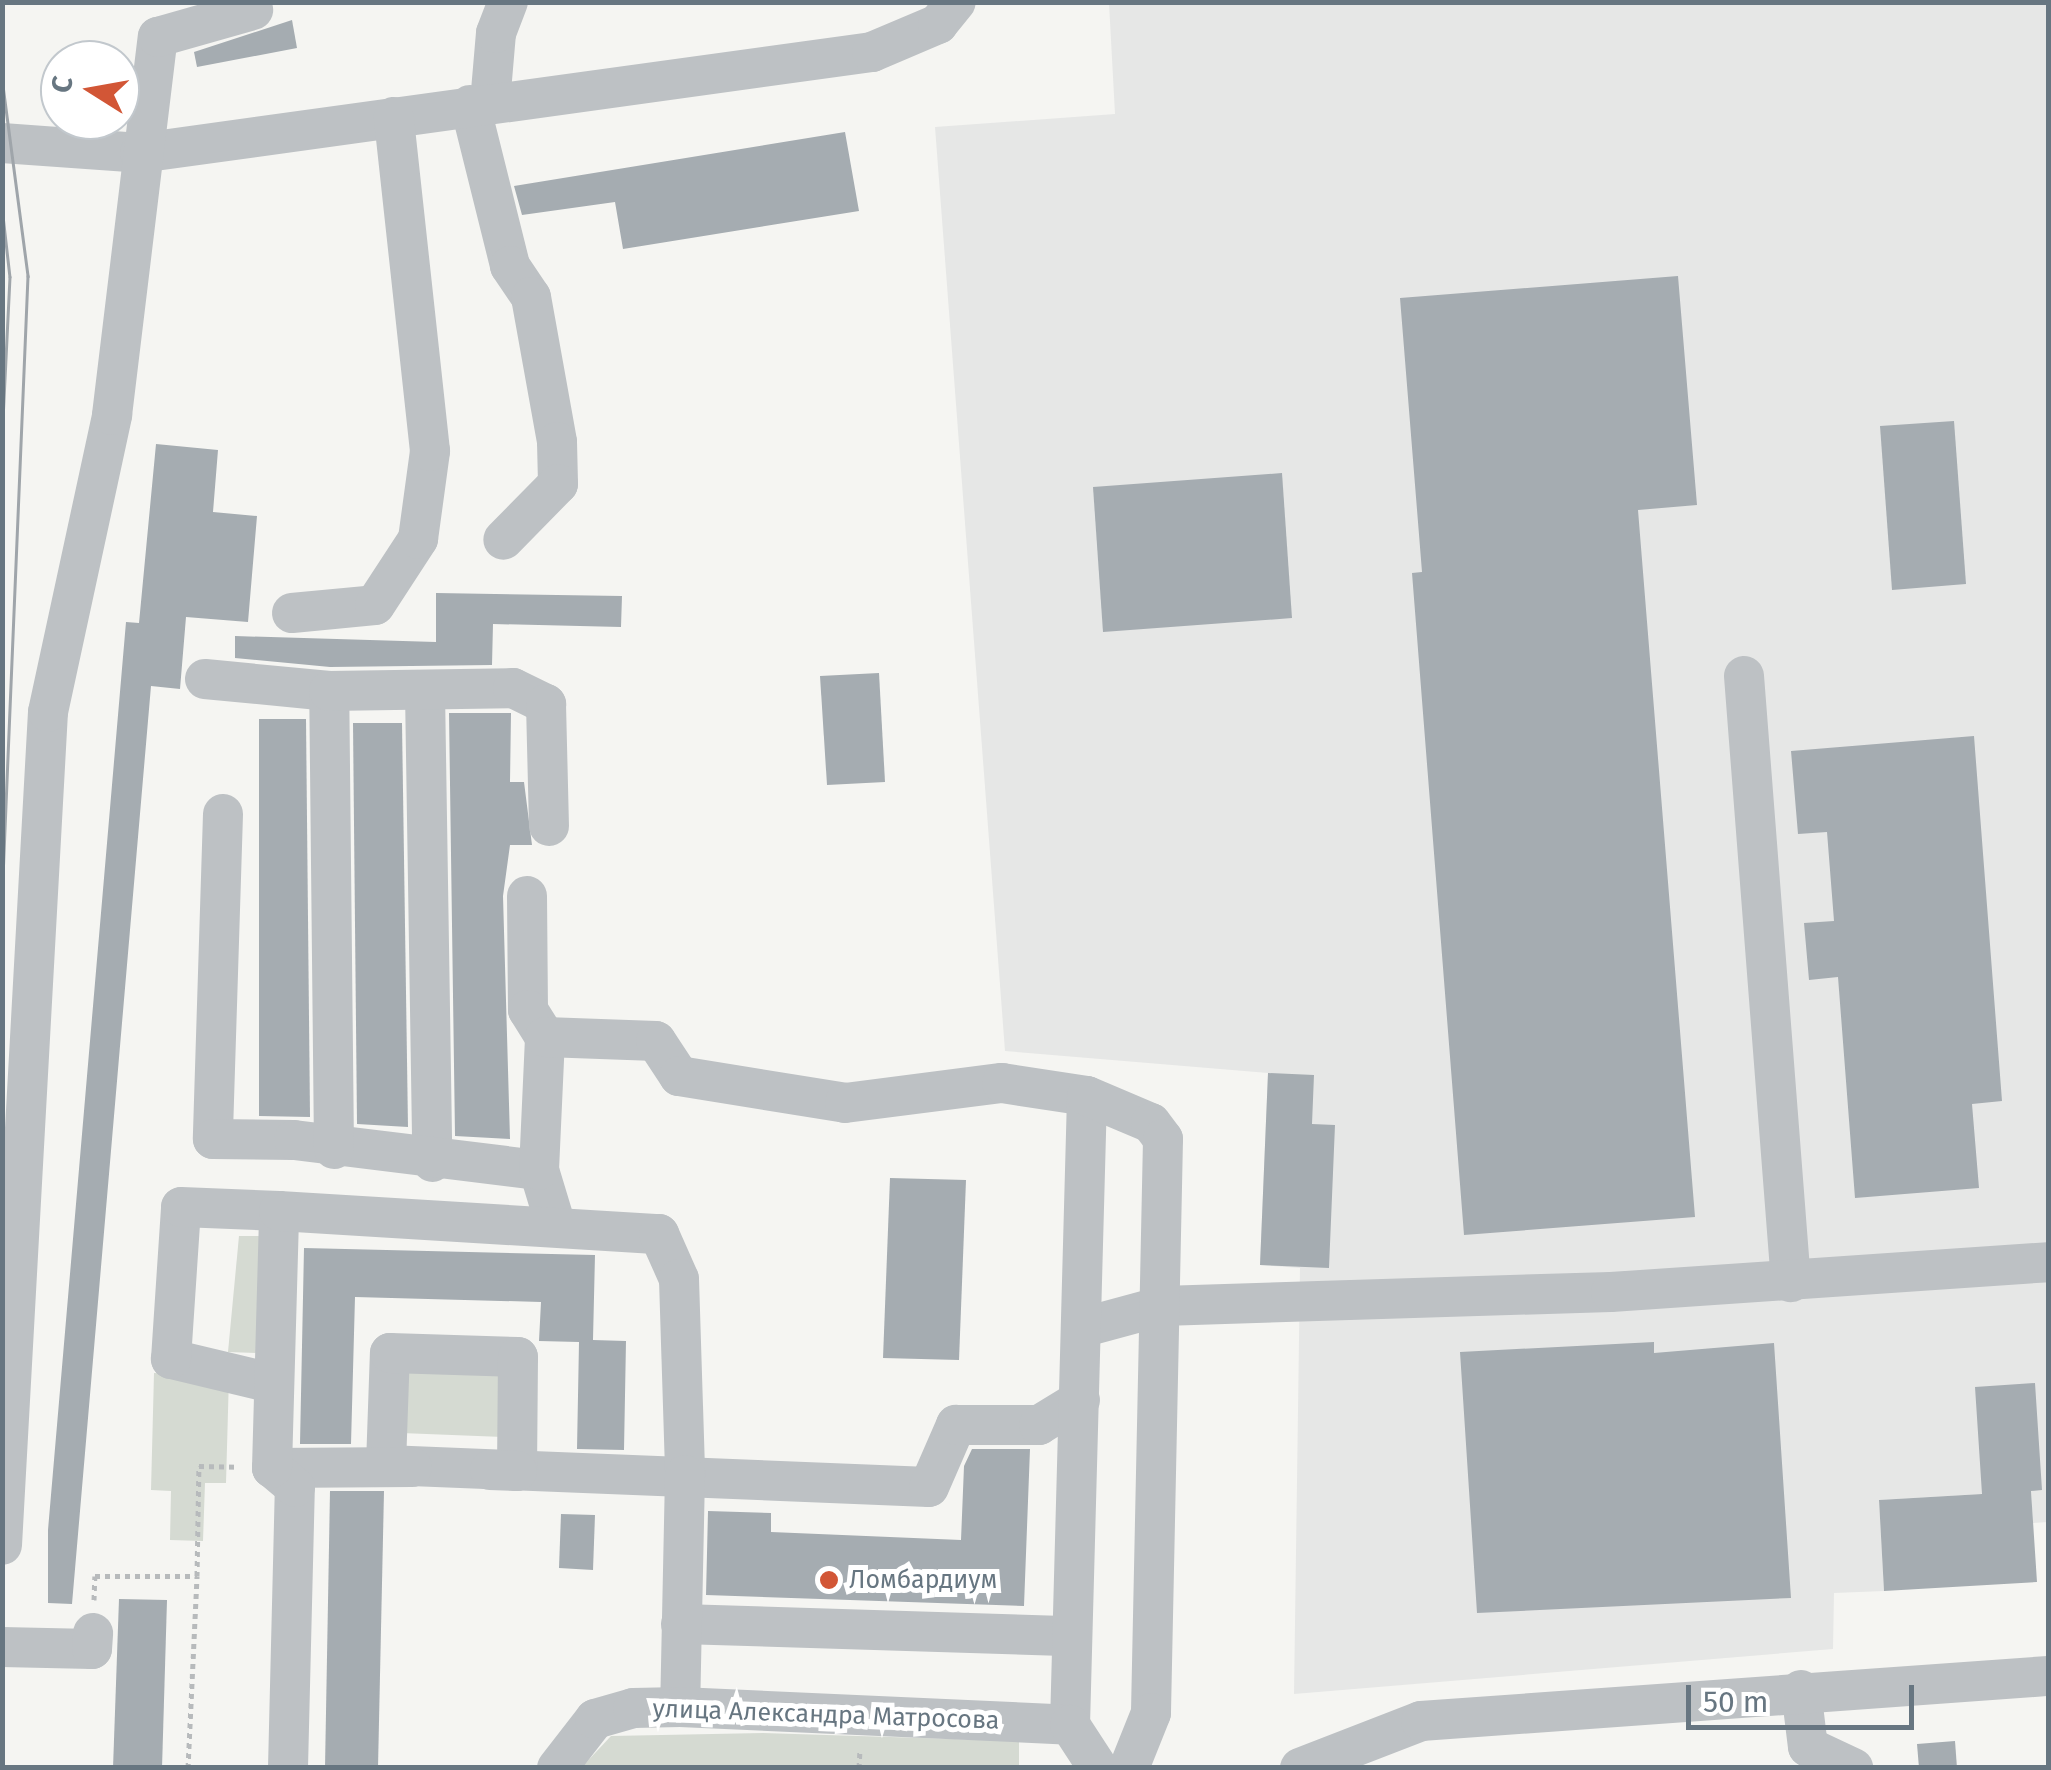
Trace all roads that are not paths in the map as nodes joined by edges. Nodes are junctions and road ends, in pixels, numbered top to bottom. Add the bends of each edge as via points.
1 (508, 2) edge
2 (956, 2) edge
3 (252, 10) dead end
4 (480, 104) junction
5 (394, 117) junction
6 (2, 143) edge
7 (140, 154) junction
8 (502, 540) dead end
9 (292, 613) dead end
10 (1744, 676) dead end
11 (205, 679) dead end
12 (330, 691) junction
13 (425, 691) junction
14 (223, 814) dead end
15 (549, 826) dead end
16 (527, 896) dead end
17 (544, 1037) junction
18 (1087, 1096) junction
19 (334, 1149) junction
20 (432, 1162) junction
21 (539, 1170) junction
22 (278, 1211) junction
23 (555, 1223) junction
24 (2048, 1262) edge
25 (1791, 1282) junction
26 (1162, 1306) junction
27 (1081, 1328) junction
28 (272, 1384) junction
29 (1080, 1400) junction
30 (386, 1466) junction
31 (272, 1468) junction
32 (517, 1471) junction
33 (685, 1474) junction
34 (2, 1546) edge
35 (681, 1624) junction
36 (93, 1632) road end
37 (1072, 1636) junction
38 (2, 1647) edge
39 (2048, 1676) edge
40 (1801, 1690) junction
41 (680, 1707) junction
42 (1070, 1726) junction
43 (288, 1768) edge
44 (557, 1768) edge
45 (1098, 1768) edge
46 (1129, 1768) edge
47 (1300, 1768) edge
48 (1852, 1768) edge

1 - 4 street
2 - 4 street via 938,24 872,52
3 - 7 street via 158,37
4 - 5 street
4 - 8 street via 510,266 531,297 557,442 558,484
5 - 7 street
5 - 9 street via 430,451 418,539 375,604
6 - 7 street
7 - 34 street via 112,415 48,712
10 - 25 street
11 - 12 street
12 - 13 street
12 - 19 street
13 - 15 street via 513,688 546,704
13 - 20 street
14 - 19 street via 213,1139 294,1140
16 - 17 street via 528,1010
17 - 18 street via 656,1041 679,1076 845,1102 1002,1083
17 - 21 street
18 - 26 street via 1151,1123 1163,1139
18 - 27 street
19 - 20 street
20 - 21 street
21 - 23 street
22 - 23 street
22 - 28 street
22 - 28 street via 181,1207 171,1359
23 - 33 street via 659,1234 670,1251 680,1279
24 - 25 street
25 - 26 street
26 - 27 street
26 - 46 street via 1152,1712
27 - 29 street
28 - 31 street
29 - 33 street via 1039,1426 956,1425 929,1487
29 - 37 street
30 - 31 street
30 - 32 street
30 - 32 street via 390,1353 518,1357
31 - 43 street via 295,1487
32 - 33 street
33 - 35 street
35 - 37 street
35 - 41 street
36 - 38 street via 92,1650
37 - 42 street
39 - 40 street
40 - 47 street via 1421,1720
40 - 48 street via 1808,1747
41 - 42 street, улица Александра Матросова
41 - 44 street, улица Александра Матросова via 633,1708 596,1719
42 - 45 street

